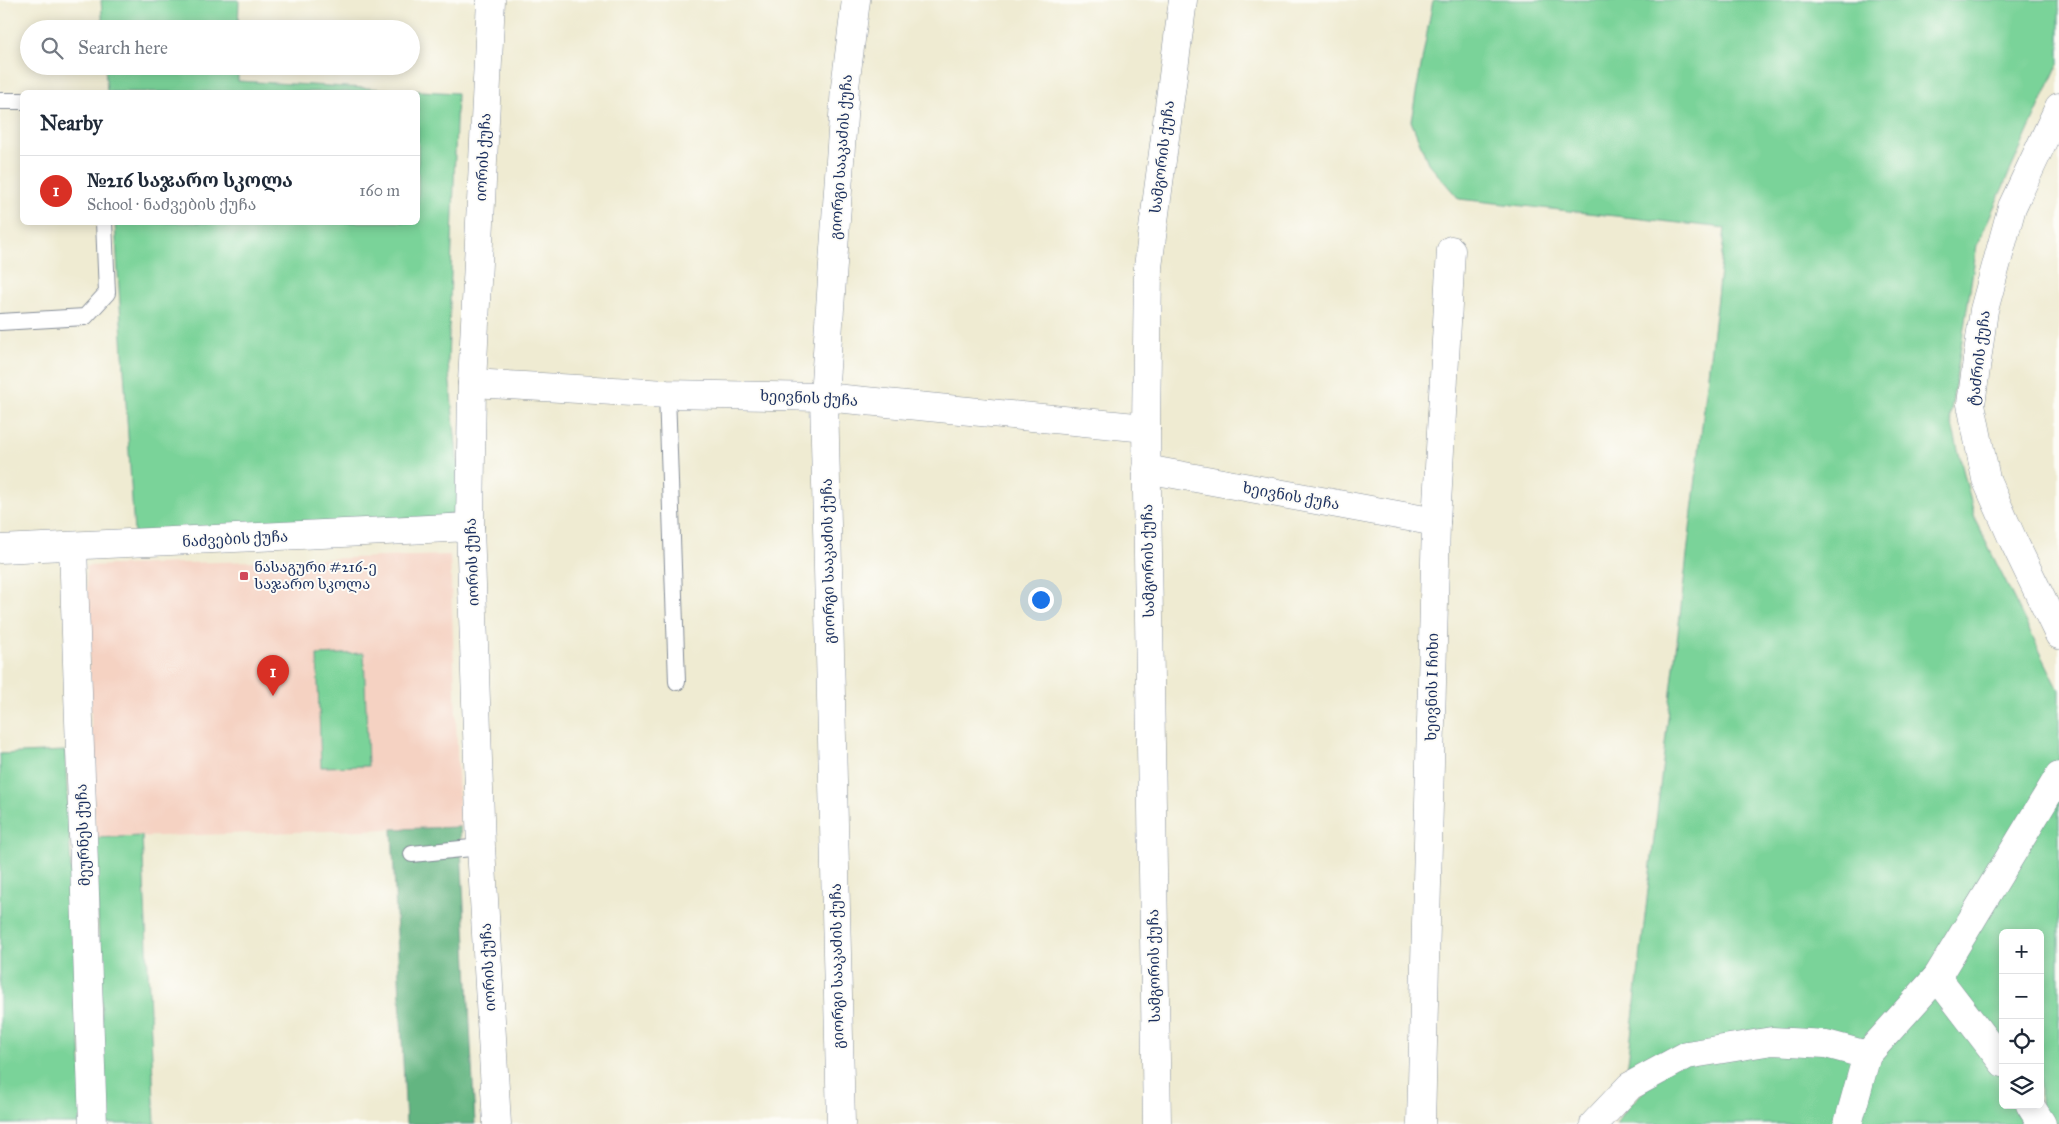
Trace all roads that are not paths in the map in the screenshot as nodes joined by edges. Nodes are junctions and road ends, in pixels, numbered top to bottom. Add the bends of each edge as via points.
1 (491, 0) edge
2 (856, 0) edge
3 (1182, 0) edge
4 (20, 101) edge
5 (0, 102) edge
6 (2059, 107) edge
7 (104, 225) edge
8 (1451, 250) dead end
9 (0, 322) edge
10 (472, 383) junction
11 (667, 394) junction
12 (824, 397) junction
13 (1146, 428) junction
14 (1146, 469) junction
15 (1436, 522) junction
16 (470, 527) junction
17 (73, 547) junction
18 (0, 549) edge
19 (2059, 635) edge
20 (677, 682) dead end
21 (2059, 776) edge
22 (481, 847) junction
23 (412, 854) dead end
24 (1937, 977) junction
25 (1867, 1055) junction
26 (1999, 1058) edge
27 (2033, 1109) edge
28 (93, 1124) edge
29 (497, 1124) edge
30 (841, 1124) edge
31 (1157, 1124) edge
32 (1421, 1124) edge
33 (1594, 1124) edge
34 (1848, 1124) edge
35 (2042, 1124) edge

1 - 10 street, იორის ქუჩა
2 - 12 street, გიორგი სააკაძის ქუჩა via 845,87
3 - 13 street, სამგორის ქუჩა via 1148,266
4 - 5 lane
6 - 19 street, ტაძრის ქუჩა via 2012,207 1984,310 1971,404 1986,479
7 - 9 lane via 107,293 86,317
8 - 15 street, ხეივნის I ჩიხი
10 - 11 street, ხეივნის ქუჩა
10 - 16 street, იორის ქუჩა
11 - 12 street, ხეივნის ქუჩა
11 - 20 lane
12 - 13 street, ხეივნის ქუჩა
12 - 30 street, გიორგი სააკაძის ქუჩა
13 - 14 street, სამგორის ქუჩა
14 - 15 street, ხეივნის ქუჩა
14 - 31 street, სამგორის ქუჩა
15 - 32 street, ხეივნის I ჩიხი
16 - 17 street, ნაძვების ქუჩა
16 - 22 street, იორის ქუჩა
17 - 18 street, ნაძვების ქუჩა
17 - 28 street, მეურნეს ქუჩა
21 - 24 street
22 - 23 lane
22 - 29 street, იორის ქუჩა
24 - 25 street
24 - 26 street
25 - 33 street via 1826,1044 1772,1041 1686,1055 1630,1086
25 - 34 street
27 - 35 street

